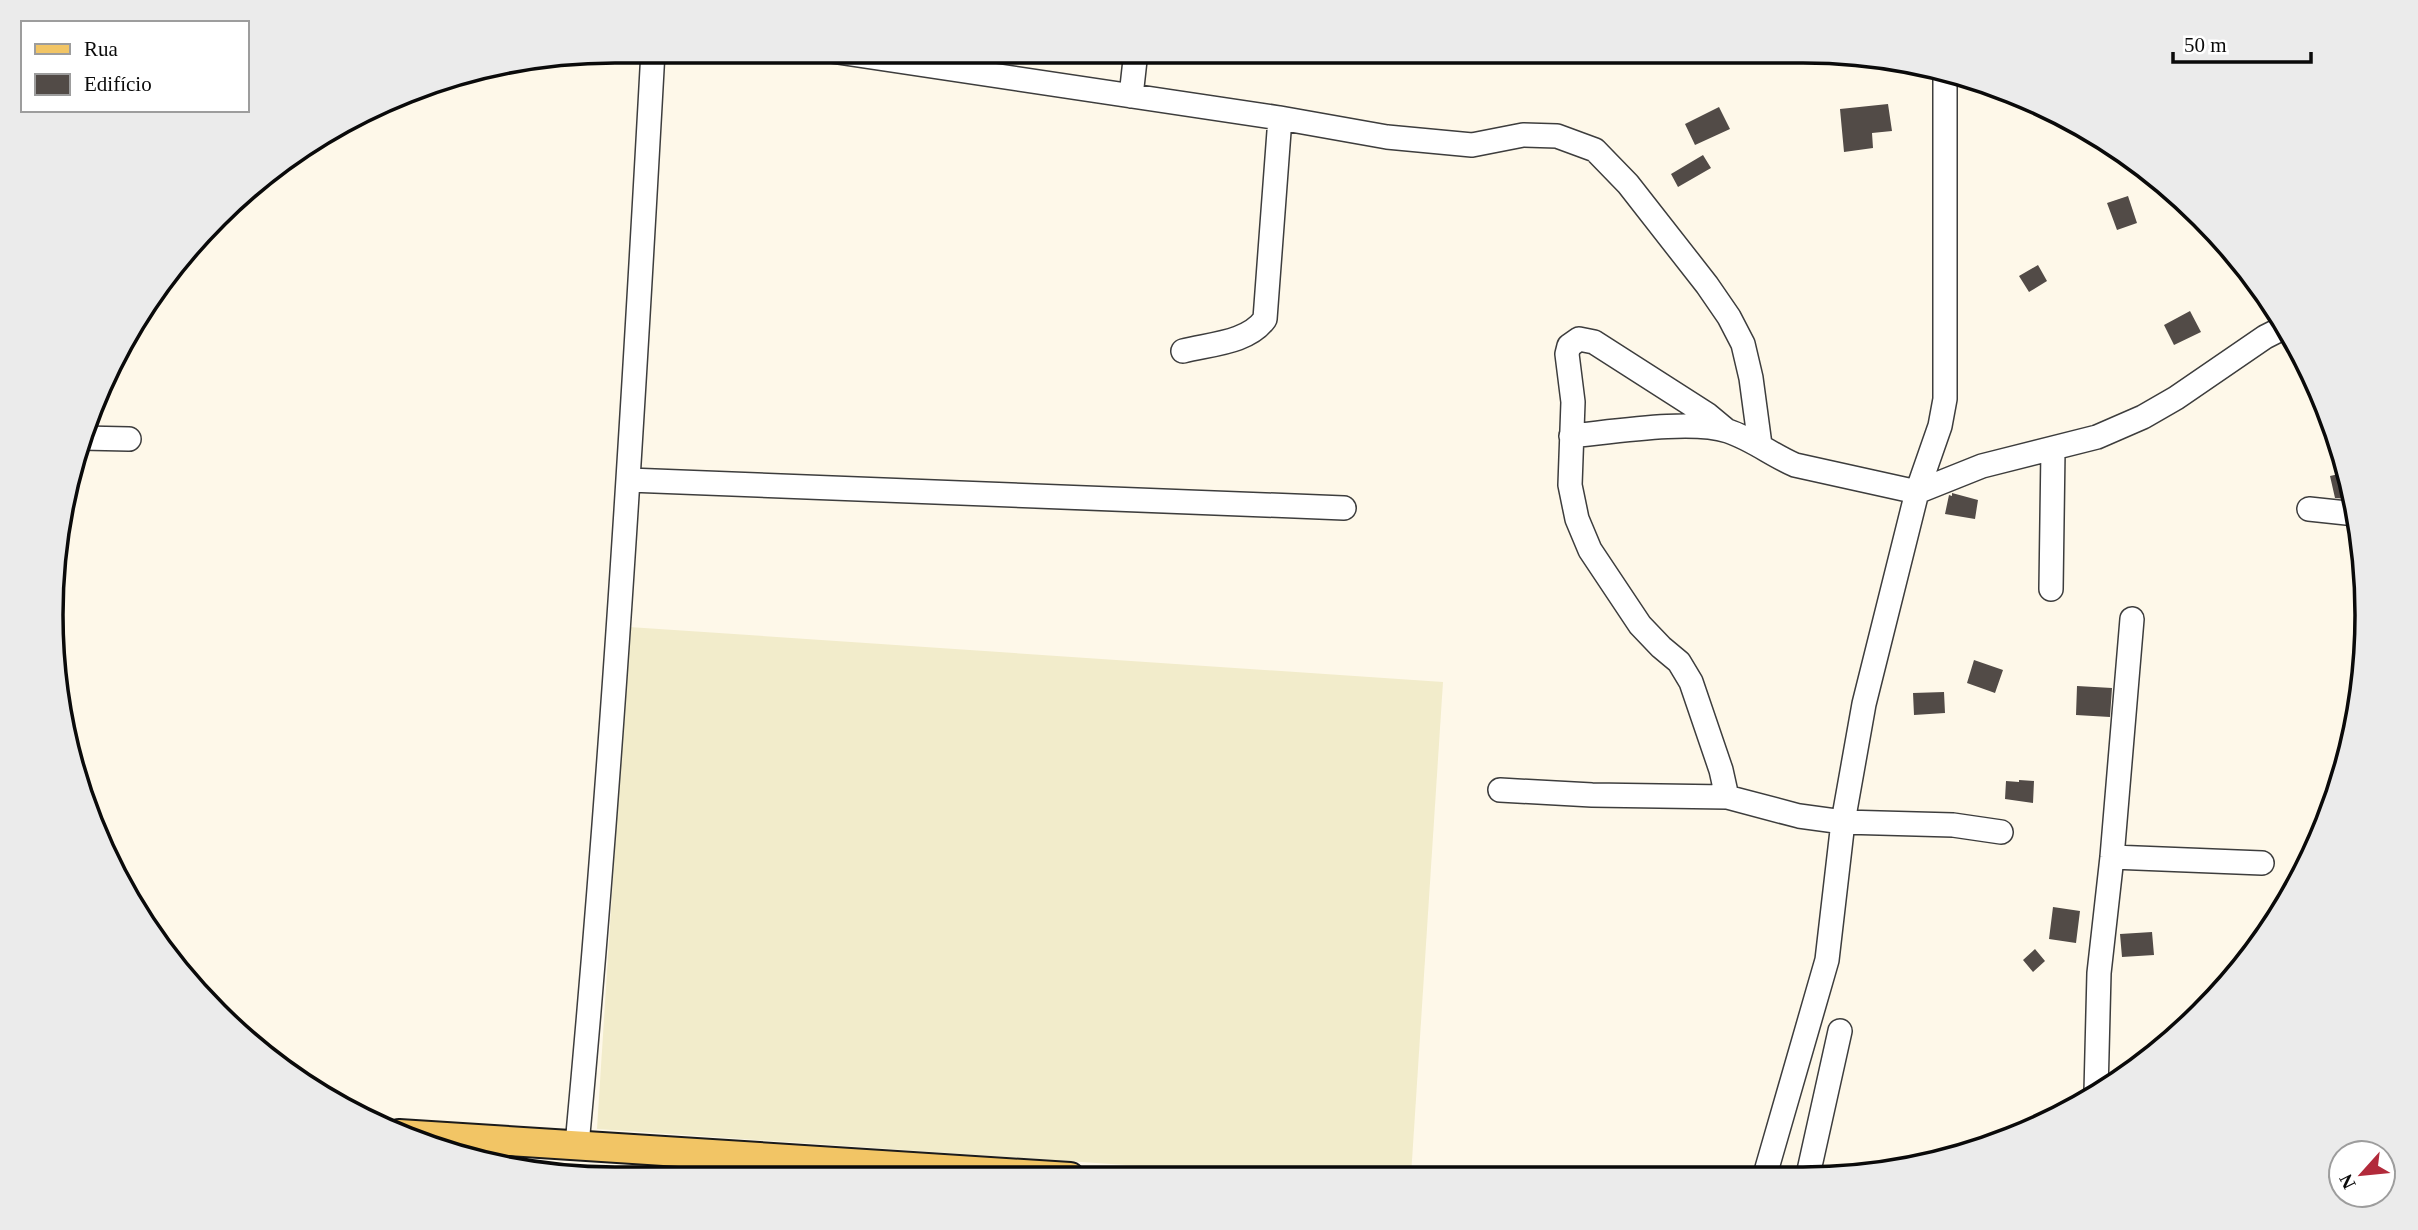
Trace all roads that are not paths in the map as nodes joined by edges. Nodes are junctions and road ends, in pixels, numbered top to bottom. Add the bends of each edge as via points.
1 (652, 63) edge
2 (911, 63) edge
3 (1135, 63) edge
4 (1945, 82) edge
5 (1131, 96) junction
6 (1280, 118) junction
7 (2276, 331) edge
8 (1183, 351) dead end
9 (1726, 430) junction
10 (1572, 436) junction
11 (92, 438) edge
12 (129, 439) dead end
13 (1760, 445) junction
14 (2053, 450) junction
15 (629, 480) junction
16 (1917, 492) junction
17 (1344, 508) dead end
18 (2309, 509) dead end
19 (2345, 513) edge
20 (2051, 589) dead end
21 (2132, 619) dead end
22 (1500, 790) dead end
23 (1727, 797) junction
24 (1843, 822) junction
25 (2001, 832) dead end
26 (2112, 856) junction
27 (2262, 863) dead end
28 (1840, 1031) dead end
29 (2096, 1082) edge
30 (433, 1136) edge
31 (577, 1145) junction
32 (916, 1167) edge
33 (1767, 1167) edge
34 (1810, 1167) edge

1 - 15 street
2 - 5 street
3 - 5 street
4 - 16 street via 1945,399
5 - 6 street
6 - 8 street via 1265,319 1247,335
6 - 13 street via 1387,137 1472,145 1523,135 1557,136 1595,150 1628,184 1729,317 1743,344
7 - 14 street via 2143,417
9 - 10 street via 1660,427
9 - 10 street via 1594,342 1579,339 1567,354
9 - 13 street
10 - 23 street via 1570,485 1586,540 1640,625 1679,662 1691,682
11 - 12 street
13 - 16 street via 1796,465
14 - 16 street via 1982,466
14 - 20 street
15 - 17 street
15 - 31 street
16 - 24 street via 1864,704
18 - 19 street
21 - 26 street
22 - 23 street
23 - 24 street
24 - 25 street via 1953,825
24 - 33 street via 1827,960
26 - 27 street
26 - 29 street via 2099,973
28 - 34 street
30 - 31 main road
31 - 32 main road

